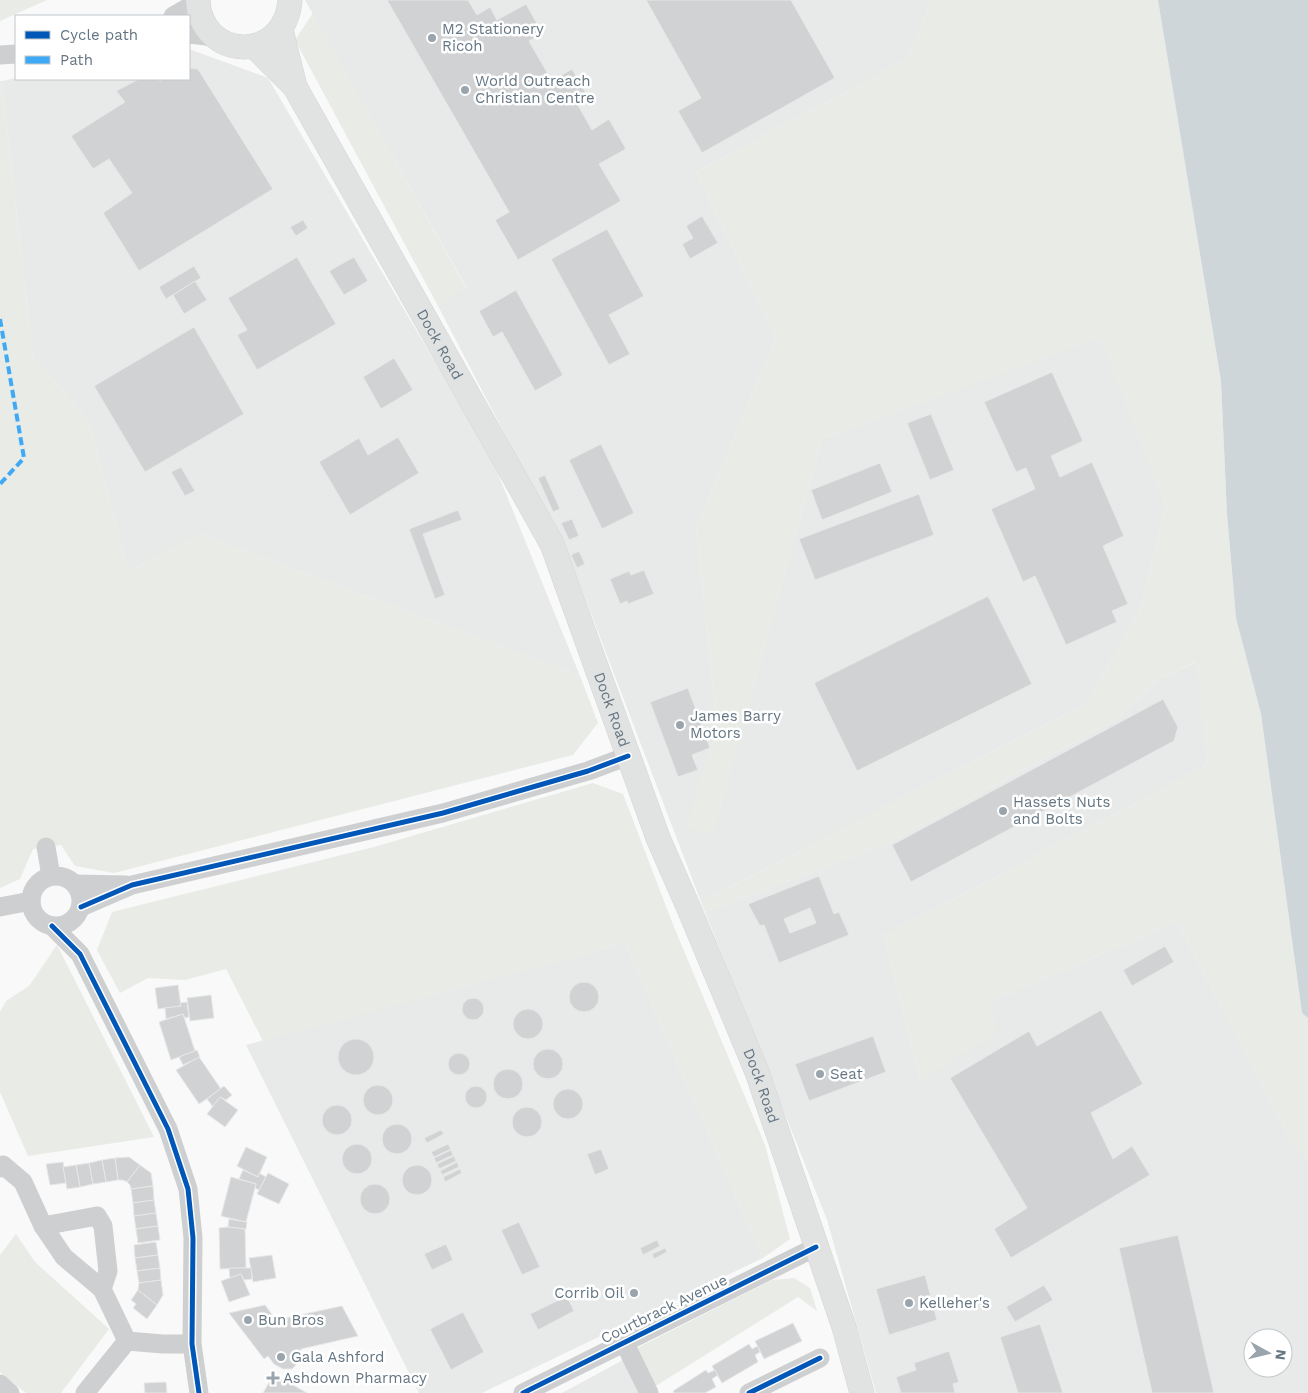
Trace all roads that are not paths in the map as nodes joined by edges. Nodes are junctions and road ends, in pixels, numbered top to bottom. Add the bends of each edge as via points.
1 (290, 0) edge
2 (198, 1) edge
3 (175, 15) edge
4 (281, 30) junction
5 (190, 34) edge
6 (215, 37) junction
7 (254, 46) junction
8 (15, 54) edge
9 (0, 55) edge
10 (295, 87) junction
11 (628, 756) junction
12 (46, 847) dead end
13 (51, 876) junction
14 (75, 884) junction
15 (132, 885) junction
16 (31, 901) junction
17 (0, 907) edge
18 (80, 910) junction
19 (52, 926) junction
20 (80, 954) junction
21 (0, 1168) edge
22 (43, 1226) junction
23 (816, 1248) junction
24 (102, 1289) junction
25 (127, 1341) junction
26 (624, 1342) junction
27 (192, 1344) junction
28 (820, 1358) dead end
29 (0, 1384) edge
30 (10, 1393) edge
31 (85, 1393) edge
32 (199, 1393) edge
33 (523, 1393) edge
34 (649, 1393) edge
35 (749, 1393) edge
36 (862, 1393) edge

1 - 4 main road via 287,20
2 - 3 street
2 - 6 main road via 203,21
4 - 7 main road
4 - 10 main road, Dock Road
5 - 6 street
6 - 7 main road via 233,46
7 - 10 main road, Dock Road
8 - 9 street
10 - 11 main road, Dock Road via 552,544
11 - 15 street via 588,771 443,813
11 - 23 main road, Dock Road via 658,838 756,1072
12 - 13 street
13 - 14 street via 68,878
13 - 16 street via 37,885
14 - 15 street
14 - 18 street via 80,891
15 - 18 street
16 - 17 street
16 - 19 street via 36,917
18 - 19 street via 67,925
18 - 20 street
19 - 20 street
20 - 27 street via 168,1130 188,1189 193,1238
21 - 22 street via 3,1165 22,1182
22 - 24 street via 64,1257
22 - 24 street via 96,1216 103,1226 108,1271
23 - 26 street, Courtbrack Avenue
23 - 36 main road, Dock Road via 844,1327
24 - 25 street
25 - 27 street
25 - 31 street
26 - 33 street, Courtbrack Avenue
26 - 34 street
27 - 32 street
28 - 35 street
29 - 30 street

